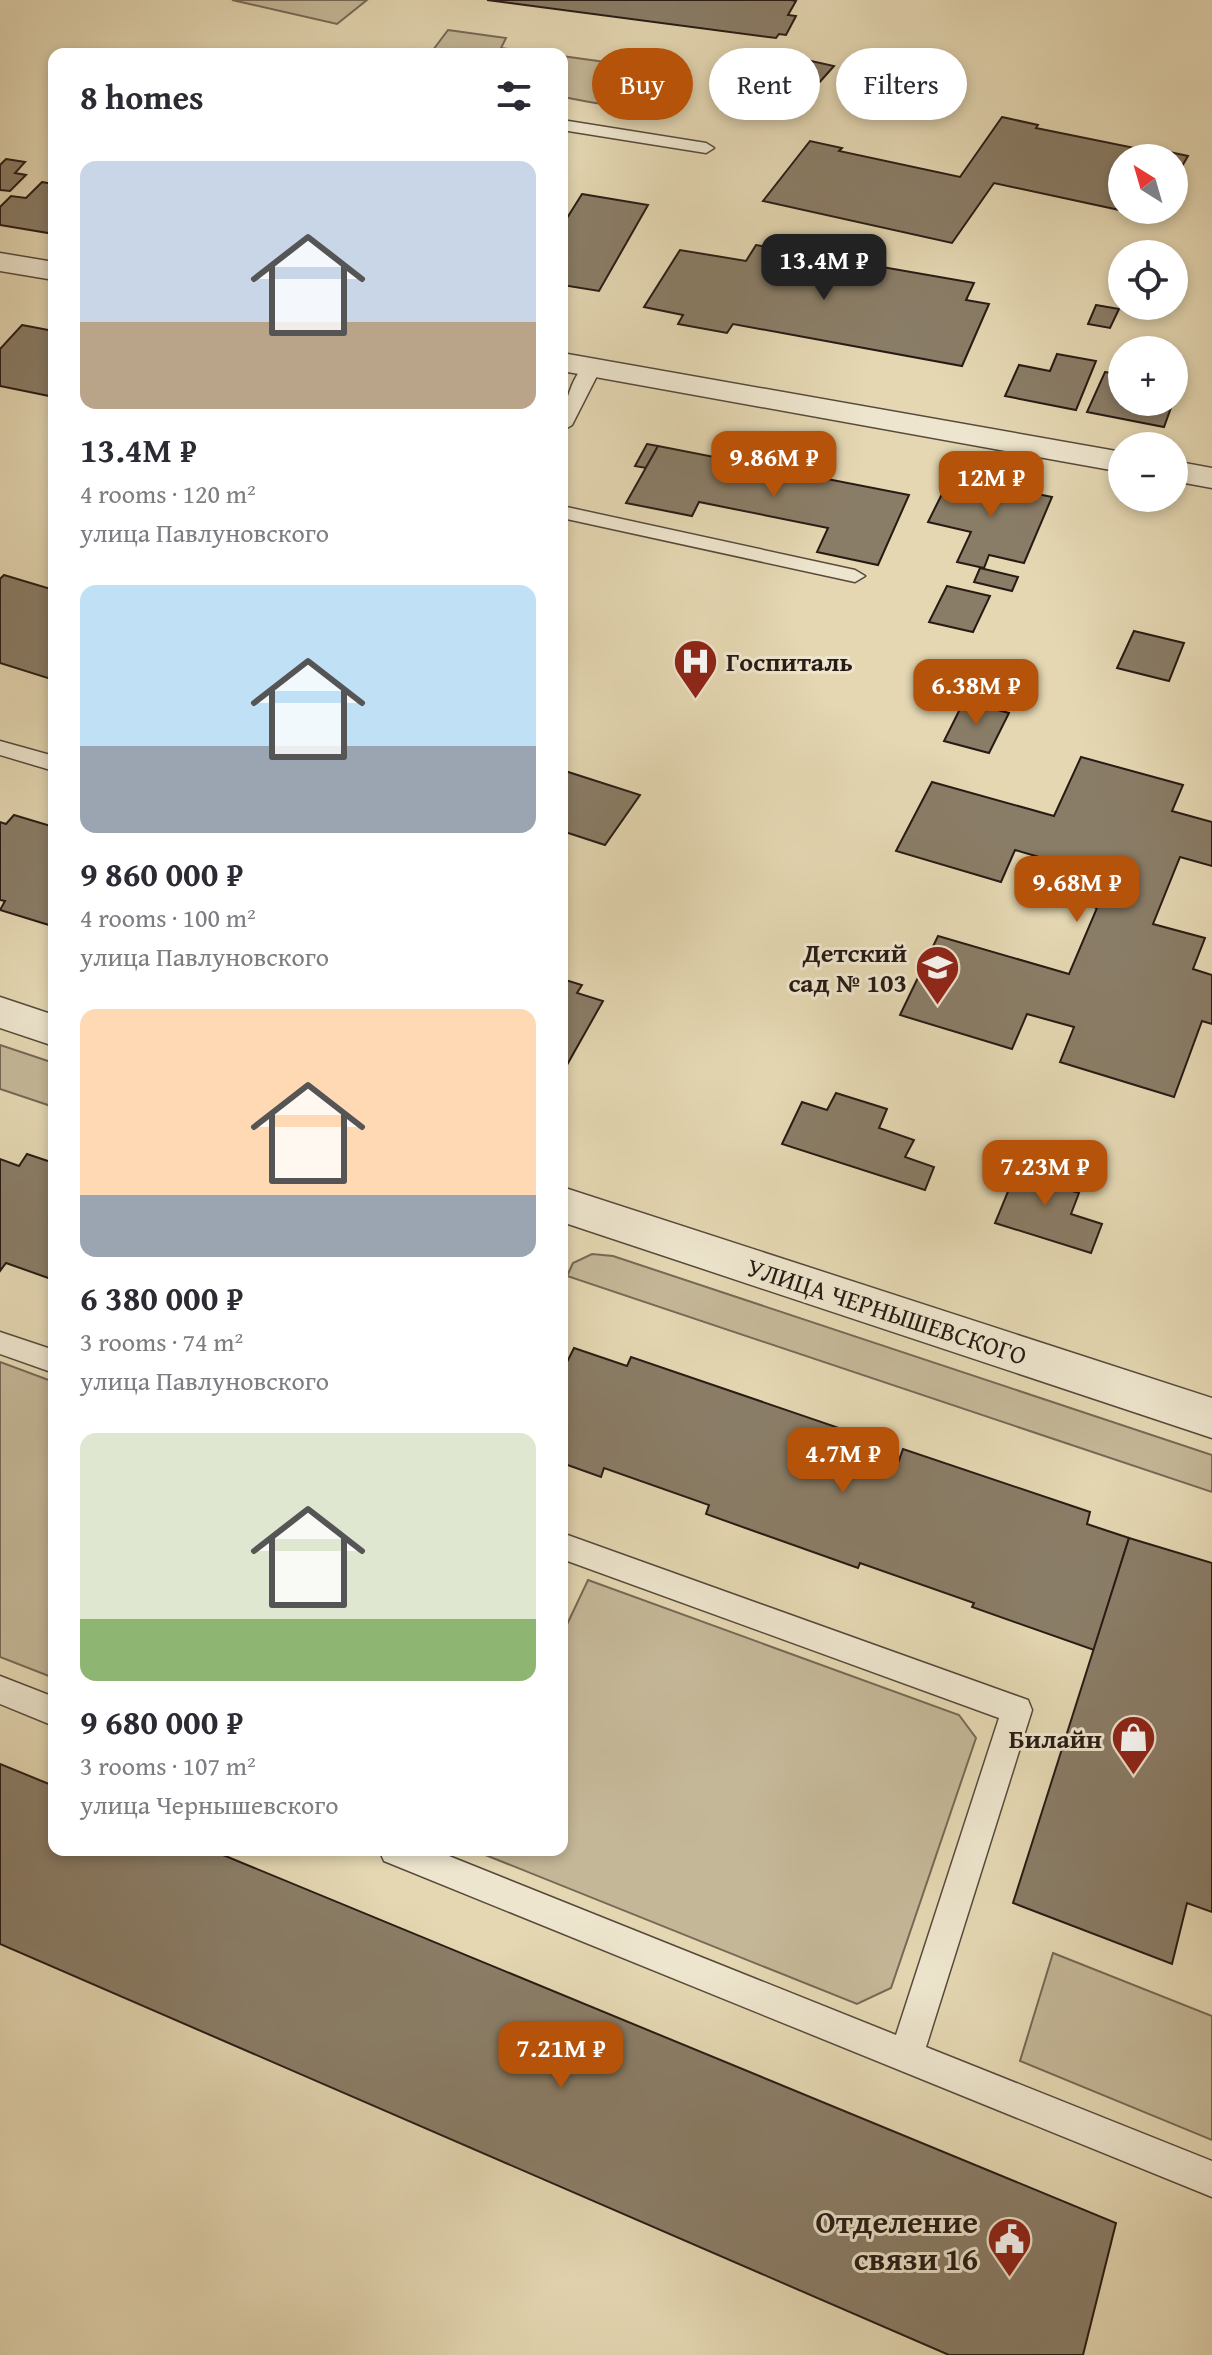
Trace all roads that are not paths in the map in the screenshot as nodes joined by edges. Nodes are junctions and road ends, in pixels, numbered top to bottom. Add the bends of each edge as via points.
1 (568, 126) edge
2 (706, 148) dead end
3 (0, 262) edge
4 (48, 270) edge
5 (577, 365) edge
6 (568, 401) edge
7 (1108, 460) edge
8 (1188, 474) edge
9 (1212, 478) edge
10 (568, 513) edge
11 (855, 576) dead end
12 (0, 748) edge
13 (48, 762) edge
14 (0, 1012) edge
15 (48, 1029) edge
16 (568, 1213) edge
17 (0, 1343) edge
18 (48, 1360) edge
19 (1212, 1418) edge
20 (568, 1548) edge
21 (0, 1690) edge
22 (48, 1710) edge
23 (410, 1856) edge
24 (906, 2056) junction
25 (1212, 2179) edge

1 - 2 lane
3 - 4 street
5 - 6 lane
5 - 7 street
8 - 9 street
10 - 11 lane
12 - 13 lane
14 - 15 street
16 - 19 street, УЛИЦА ЧЕРНЫШЕВСКОГО
17 - 18 lane
20 - 24 lane via 1017,1710
21 - 22 lane
23 - 24 lane
24 - 25 lane

